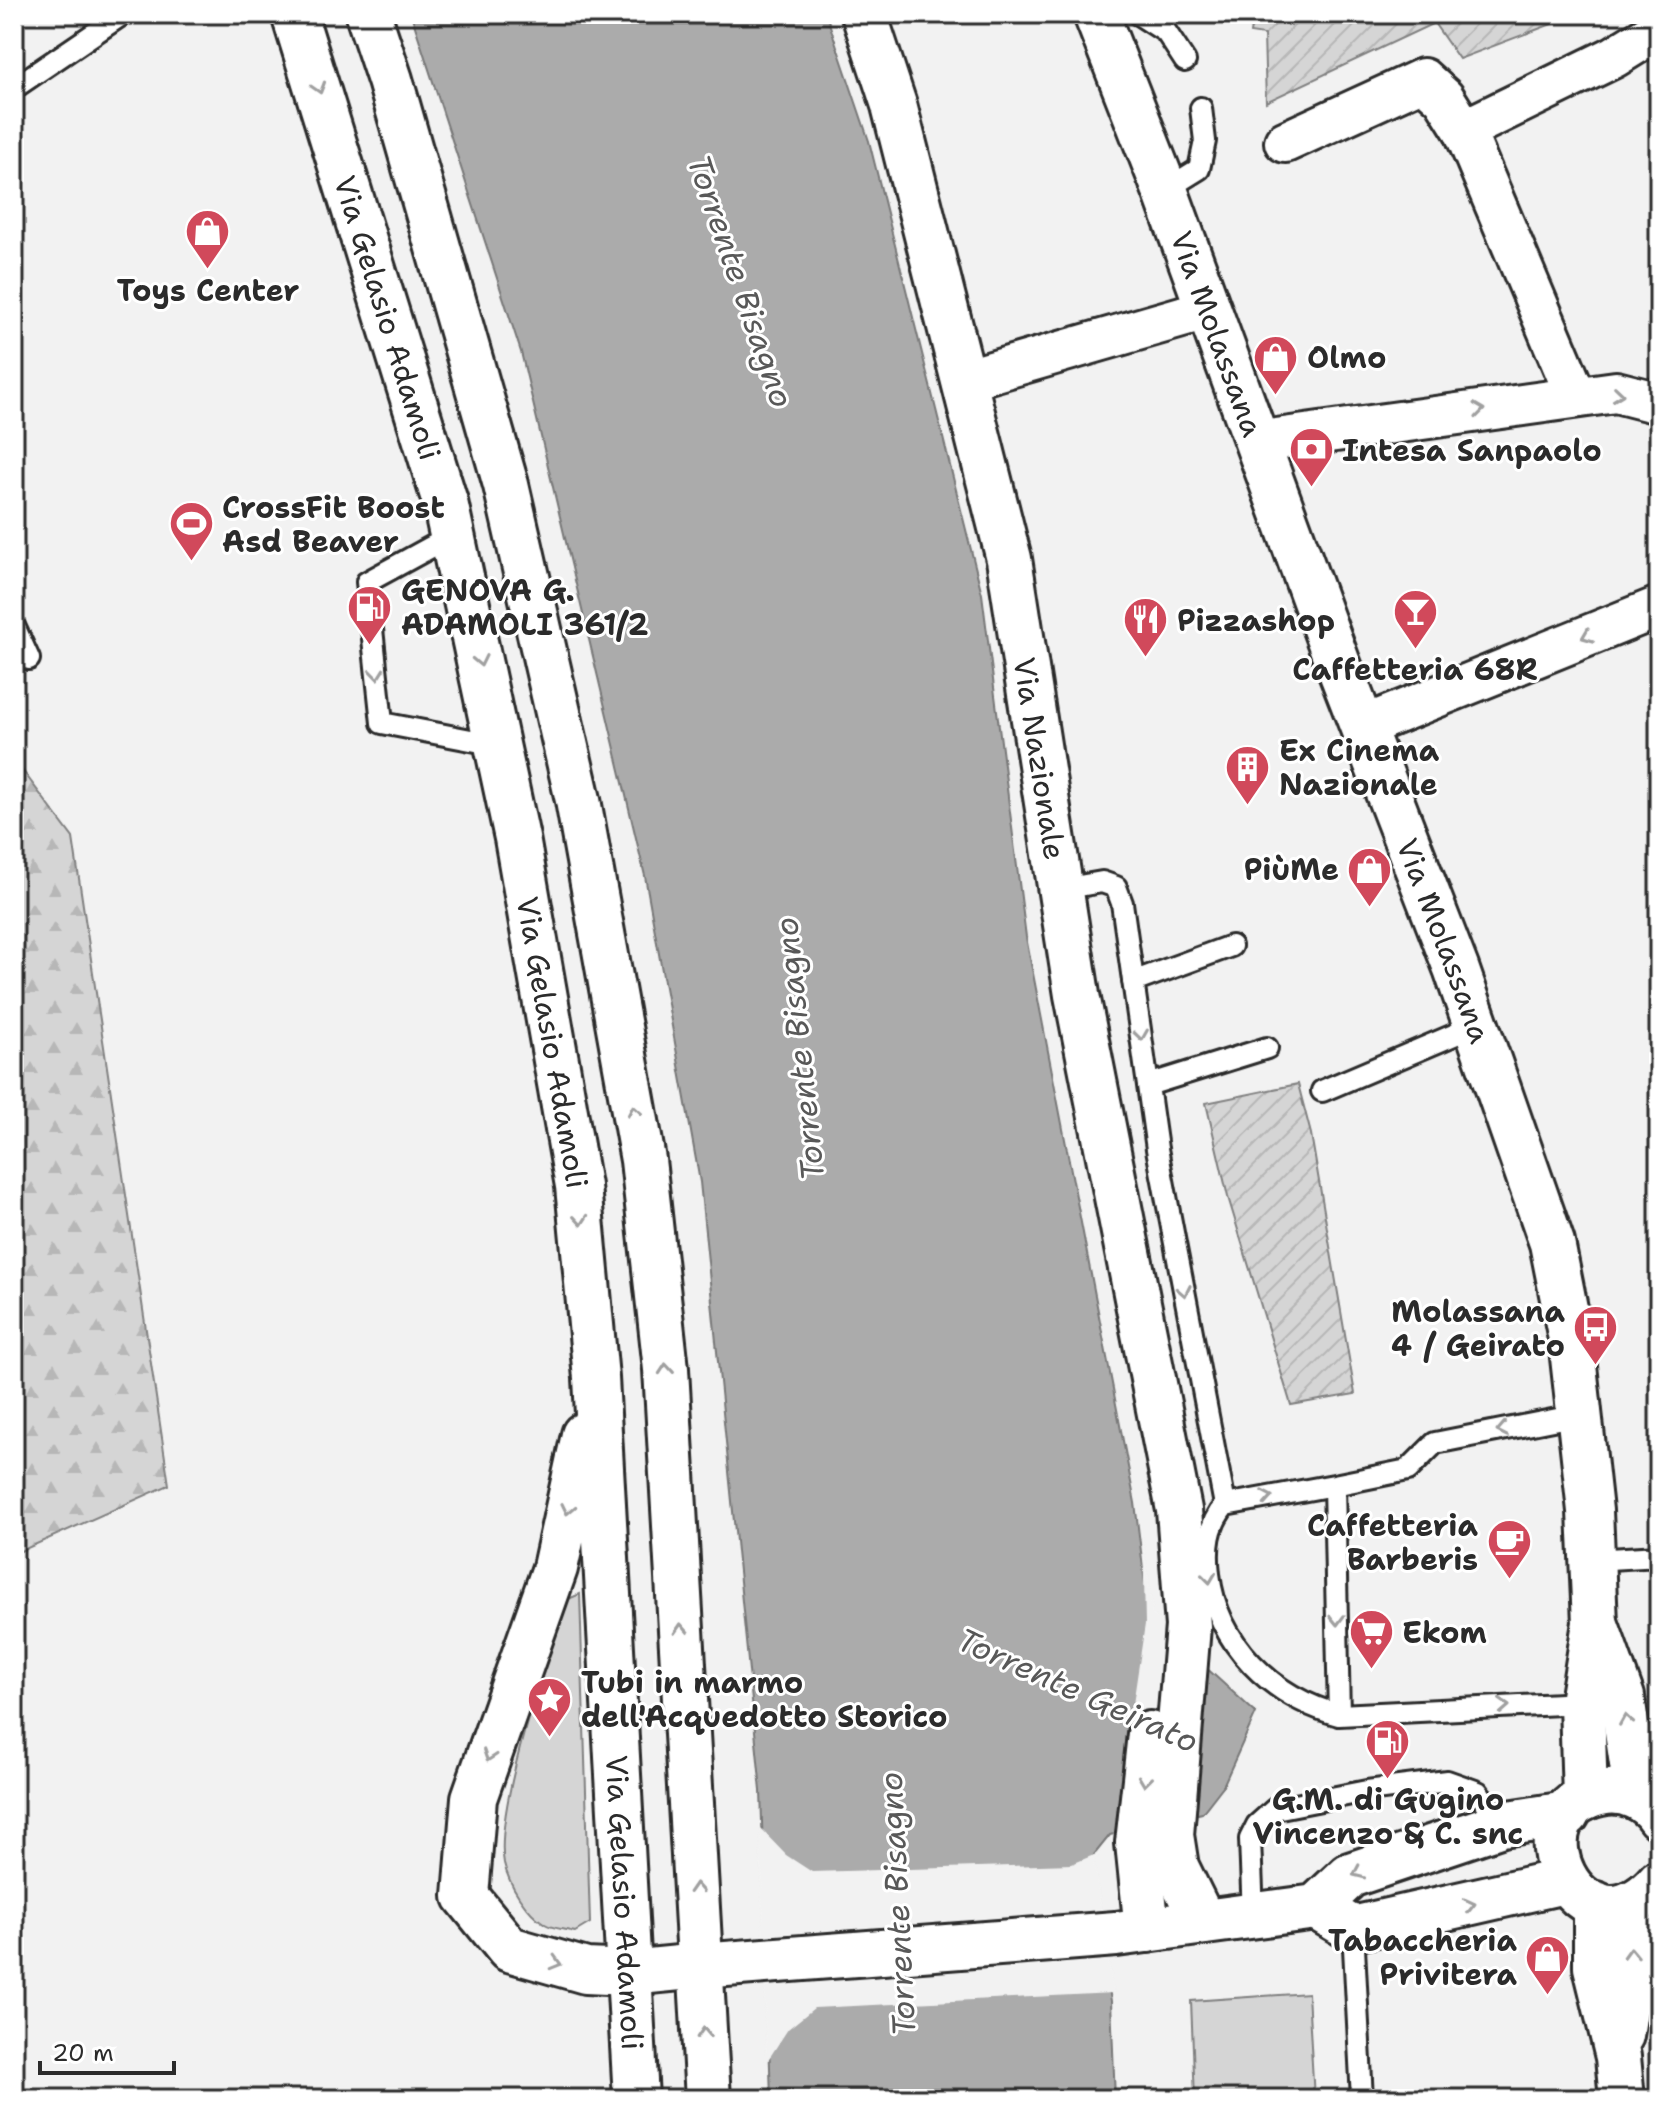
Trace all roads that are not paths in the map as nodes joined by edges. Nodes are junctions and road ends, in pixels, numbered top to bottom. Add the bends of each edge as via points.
1 (123, 14) edge
2 (294, 14) edge
3 (368, 14) edge
4 (864, 14) edge
5 (1116, 16) edge
6 (1659, 29) edge
7 (1185, 61) dead end
8 (14, 88) edge
9 (1201, 108) dead end
10 (1464, 130) junction
11 (1285, 142) dead end
12 (1165, 190) junction
13 (1206, 310) junction
14 (964, 380) junction
15 (1576, 396) junction
16 (1659, 403) edge
17 (1256, 442) junction
18 (453, 535) junction
19 (1659, 607) edge
20 (14, 626) edge
21 (29, 659) dead end
22 (1362, 727) junction
23 (497, 745) junction
24 (1062, 889) junction
25 (1231, 946) dead end
26 (1133, 982) junction
27 (1475, 1026) junction
28 (1267, 1048) dead end
29 (1148, 1085) junction
30 (1322, 1091) dead end
31 (596, 1378) junction
32 (1578, 1415) junction
33 (1334, 1485) junction
34 (1225, 1505) junction
35 (1179, 1510) junction
36 (1659, 1556) edge
37 (1592, 1560) junction
38 (1595, 1623) junction
39 (1582, 1703) junction
40 (1339, 1715) junction
41 (1650, 1804) edge
42 (1576, 1806) junction
43 (1502, 1824) junction
44 (1626, 1893) edge
45 (1316, 1907) junction
46 (1253, 1916) junction
47 (1203, 1922) junction
48 (1353, 1929) junction
49 (1132, 1932) junction
50 (700, 1966) junction
51 (629, 1973) junction
52 (1620, 2078) edge
53 (636, 2099) edge
54 (708, 2099) edge
55 (1362, 2099) edge

1 - 8 lane
2 -> 18 main road, Via Gelasio Adamoli
50 -> 3 main road via 666,1369 643,1160 578,800 509,500
4 - 14 main road, Via Nazionale via 894,105
5 - 7 lane via 1166,32
5 - 12 main road, Via Molassana
6 - 10 street via 1614,57
9 - 12 lane via 1205,141 1199,169
10 - 11 street via 1444,98 1423,79
10 - 15 street
12 - 13 main road, Via Molassana
13 - 14 street
13 - 17 main road, Via Molassana
14 - 24 main road, Via Nazionale via 1009,559
15 -> 16 street via 1616,392
17 -> 15 street
17 - 22 main road, Via Molassana
18 -> 23 main road, Via Gelasio Adamoli
18 -> 23 lane via 367,582 382,723
19 -> 22 street
20 - 21 lane
22 - 27 main road, Via Molassana
23 -> 31 main road, Via Gelasio Adamoli via 578,1186
24 - 26 lane via 1102,882 1116,887
24 - 35 main road, Via Nazionale via 1077,995
25 - 26 lane
26 -> 29 lane
27 - 30 lane
27 - 32 main road, Via Molassana via 1552,1243 1571,1339
28 - 29 lane
29 -> 34 lane
31 - 51 main road, Via Gelasio Adamoli
31 -> 51 main road via 555,1568 474,1798 466,1896 509,1949 586,1971
32 -> 33 lane via 1435,1443 1408,1470
32 - 37 main road, Via Molassana
34 -> 33 lane
33 -> 40 lane
34 -> 40 lane via 1214,1519 1208,1553 1221,1624 1248,1662 1303,1701
35 - 47 main road, Via Nazionale via 1188,1626 1171,1835 1176,1867
35 -> 49 main road, Via Nazionale
36 - 37 lane
37 - 38 main road, Via Molassana
38 - 39 main road, Via Molassana
41 -> 38 main road, Via Molassana via 1622,1697
40 -> 39 lane
39 - 42 main road, Via Molassana
41 - 42 main road, Via Molassana via 1612,1790
42 - 43 main road
42 - 44 main road, Via Molassana via 1554,1847 1556,1865
43 -> 45 main road via 1350,1875
43 - 46 lane via 1478,1792 1447,1781 1275,1809 1250,1839
48 -> 44 main road
44 - 52 main road, Via Molassana via 1632,1966
45 - 46 main road
45 - 48 main road
46 - 47 main road
47 - 49 main road
48 - 55 lane
49 - 50 main road
50 - 51 main road
54 -> 50 main road
51 - 53 main road, Via Gelasio Adamoli

